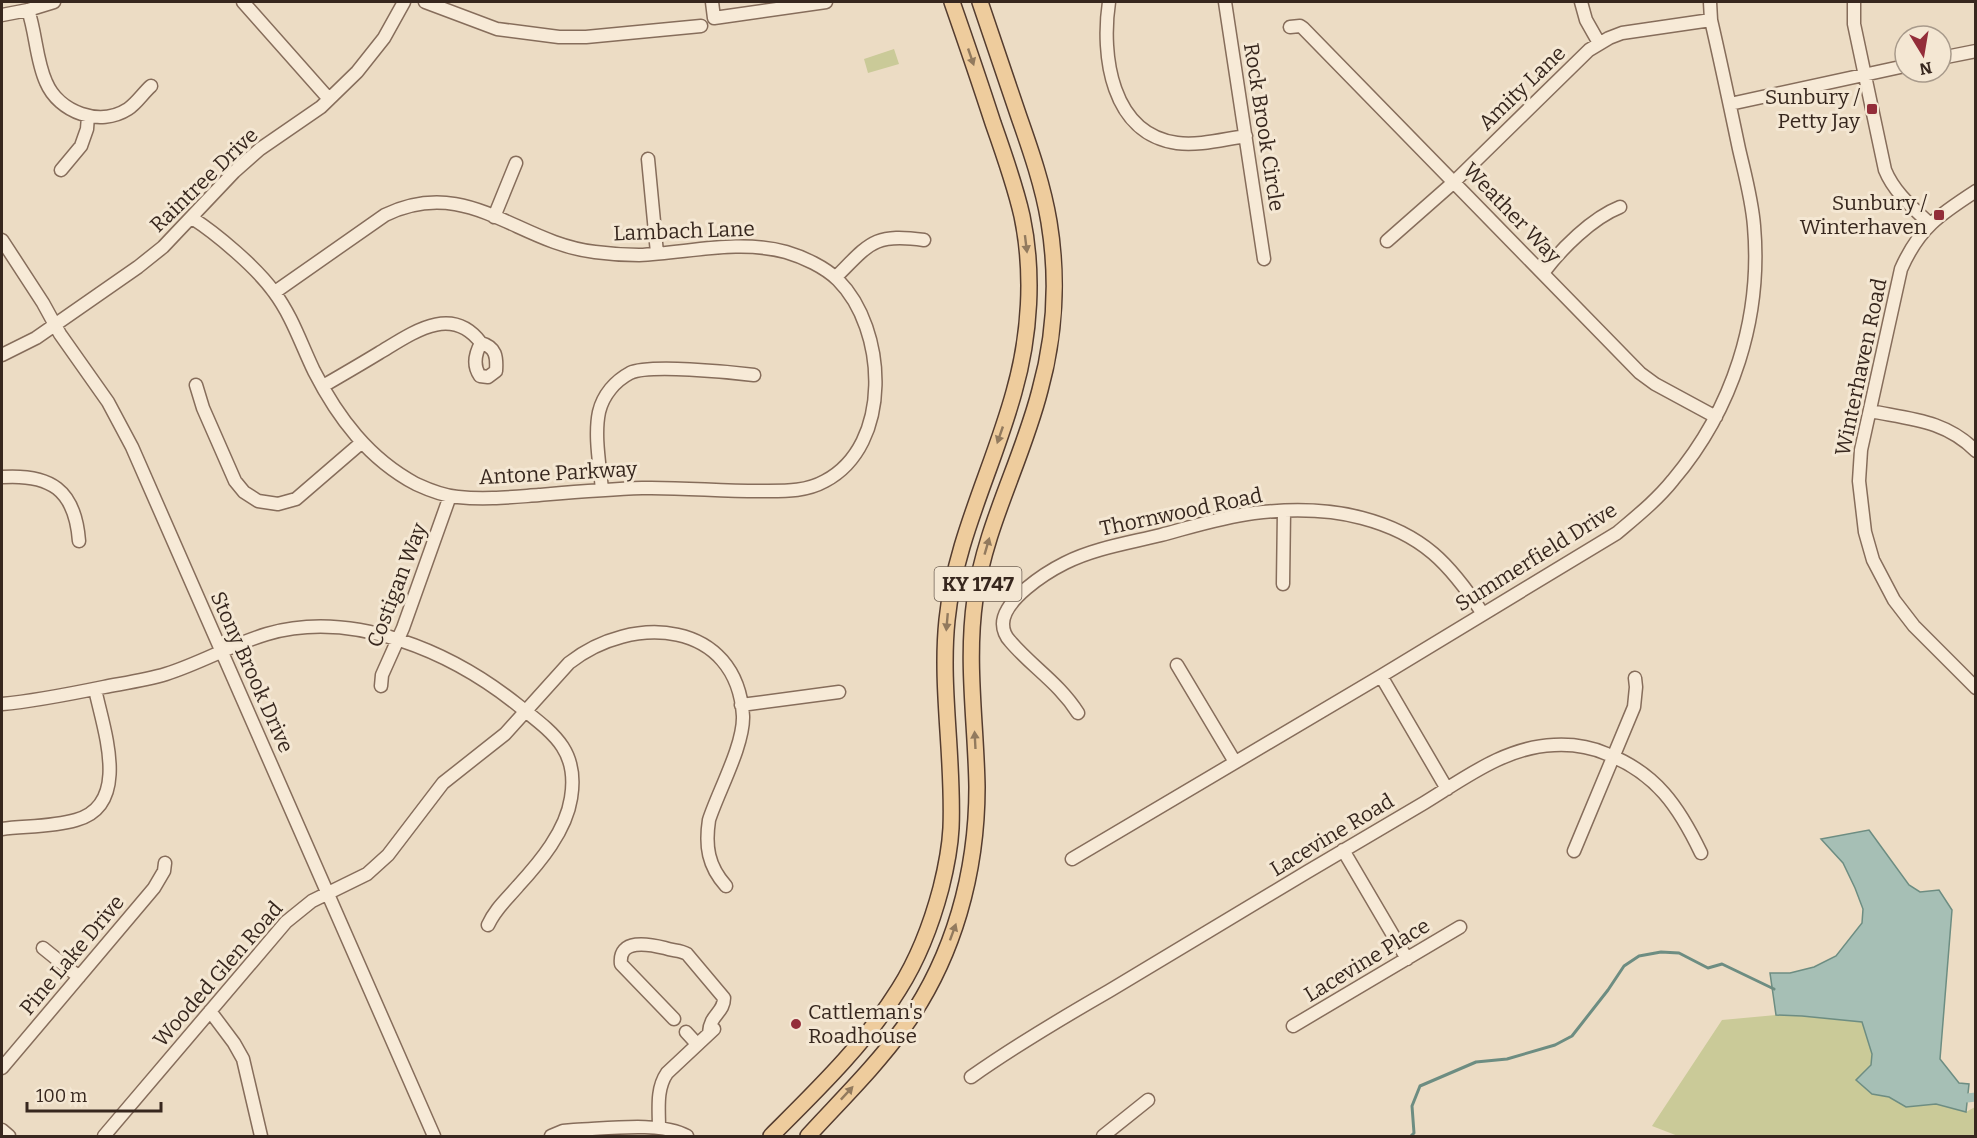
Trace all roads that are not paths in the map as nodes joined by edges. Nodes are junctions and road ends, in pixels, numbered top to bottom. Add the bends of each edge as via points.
1 (54, 2) edge
2 (243, 2) edge
3 (405, 2) edge
4 (425, 2) edge
5 (712, 2) edge
6 (826, 2) edge
7 (952, 2) edge
8 (980, 2) edge
9 (1109, 2) edge
10 (1225, 2) edge
11 (1581, 2) edge
12 (1710, 2) edge
13 (1854, 2) edge
14 (28, 10) junction
15 (2, 15) edge
16 (1711, 20) junction
17 (701, 26) dead end
18 (1290, 27) dead end
19 (1599, 43) junction
20 (1976, 51) edge
21 (1953, 56) edge
22 (1893, 69) edge
23 (1864, 75) junction
24 (151, 86) dead end
25 (329, 99) junction
26 (1730, 104) junction
27 (88, 116) junction
28 (1246, 136) junction
29 (648, 159) dead end
30 (516, 162) dead end
31 (61, 170) dead end
32 (1454, 182) junction
33 (1976, 191) edge
34 (1620, 207) dead end
35 (494, 217) junction
36 (192, 218) junction
37 (1930, 224) junction
38 (2, 240) edge
39 (924, 240) dead end
40 (1387, 241) dead end
41 (657, 253) junction
42 (1264, 259) dead end
43 (1543, 273) junction
44 (836, 278) junction
45 (275, 292) junction
46 (55, 324) junction
47 (481, 343) dead end
48 (2, 355) edge
49 (754, 375) dead end
50 (196, 385) dead end
51 (323, 386) junction
52 (1870, 411) junction
53 (1716, 417) junction
54 (361, 443) junction
55 (1976, 451) edge
56 (2, 477) edge
57 (602, 490) junction
58 (450, 496) junction
59 (1284, 511) junction
60 (79, 541) dead end
61 (1283, 584) dead end
62 (1483, 614) junction
63 (398, 639) junction
64 (222, 652) junction
65 (1177, 665) dead end
66 (1381, 676) junction
67 (1635, 678) dead end
68 (381, 686) dead end
69 (1976, 688) edge
70 (95, 689) junction
71 (839, 692) dead end
72 (2, 705) edge
73 (741, 705) junction
74 (525, 711) junction
75 (1078, 713) dead end
76 (1614, 756) junction
77 (1235, 762) junction
78 (1447, 789) junction
79 (2, 829) edge
80 (1343, 850) junction
81 (1574, 851) dead end
82 (1701, 853) dead end
83 (1072, 859) dead end
84 (165, 863) dead end
85 (726, 886) dead end
86 (328, 894) junction
87 (488, 925) dead end
88 (1460, 927) dead end
89 (43, 948) dead end
90 (1407, 959) junction
91 (79, 977) junction
92 (210, 1011) junction
93 (674, 1019) dead end
94 (1293, 1026) dead end
95 (686, 1032) dead end
96 (697, 1044) junction
97 (2, 1068) edge
98 (971, 1077) dead end
99 (1148, 1100) dead end
100 (658, 1128) junction
101 (2, 1130) edge
102 (9, 1137) edge
103 (104, 1137) edge
104 (261, 1137) edge
105 (434, 1137) edge
106 (551, 1137) edge
107 (687, 1137) edge
108 (771, 1137) edge
109 (808, 1137) edge
110 (1103, 1137) edge

1 - 14 street
2 - 25 street
3 - 25 street, Raintree Drive via 373,54
4 - 17 street via 497,29 560,37
5 - 6 street via 714,18
7 -> 108 main road, KY 1747 via 1012,178 1023,218 1029,274 1028,309 1015,390 963,539 947,621 951,806 947,861 930,925 901,987 831,1077
109 -> 8 main road, KY 1747 via 879,1059 924,996 955,928 971,870 977,786 970,641 975,596 987,544 1040,391 1048,356 1054,285 1052,243 1042,190
9 - 28 street via 1108,63 1119,98 1131,118 1151,134 1175,143
10 - 28 street, Rock Brook Circle
11 - 19 street
12 - 16 street, Summerfield Drive
13 - 23 street
14 - 15 street
14 - 27 street via 50,89 68,108
16 - 19 street, Amity Lane via 1622,33
16 - 26 street, Summerfield Drive
18 - 32 street, Weather Way via 1303,28
19 - 32 street, Amity Lane
20 - 21 street
22 - 23 street
23 - 26 street
23 - 37 street via 1888,177 1900,196
24 - 27 street via 126,110
25 - 36 street, Raintree Drive via 260,149
26 - 53 street, Summerfield Drive via 1754,225 1754,293 1747,336
27 - 31 street via 81,146
28 - 42 street, Rock Brook Circle
29 - 41 street
30 - 35 street
32 - 40 street, Amity Lane
32 - 43 street, Weather Way
33 - 37 street, Winterhaven Road
34 - 43 street via 1598,218
35 - 41 street, Lambach Lane via 587,251 621,255
35 - 45 street, Lambach Lane via 449,202 421,202 401,208 371,224
36 - 45 street, Antone Parkway via 246,262
36 - 46 street, Raintree Drive via 138,267
37 - 52 street, Winterhaven Road via 1908,252 1901,269
38 - 46 street, Stony Brook Drive
39 - 44 street via 880,239 868,245
41 - 44 street, Lambach Lane via 726,247 766,249 802,258
43 - 53 street, Weather Way via 1640,373
44 - 57 street, Antone Parkway via 865,322 873,350 875,383 866,436 841,471 813,487 790,491
45 - 51 street, Antone Parkway
46 - 48 street, Raintree Drive
46 - 64 street, Stony Brook Drive via 108,402 127,438
47 - 51 street via 462,327 435,324 419,329
49 - 57 street via 651,369 631,373 619,381 610,388 599,411
50 - 54 street via 235,481 258,501 278,504 296,499
51 - 54 street, Antone Parkway
52 - 55 street via 1939,426 1958,435
52 - 69 street, Winterhaven Road via 1859,481 1864,532 1873,560 1894,600 1914,626
53 - 62 street, Summerfield Drive via 1685,465 1617,533
54 - 58 street, Antone Parkway via 399,475
56 - 60 street via 29,476 54,486 71,507
57 - 58 street, Antone Parkway via 490,499
58 - 63 street, Costigan Way
59 - 61 street
59 - 62 street, Thornwood Road via 1344,514 1393,528 1438,557
59 - 75 street, Thornwood Road via 1229,517 1094,552 1066,562 1008,607 1003,628 1007,639 1057,685
62 - 66 street, Summerfield Drive
63 - 64 street via 361,629 309,627 267,634
63 - 68 street, Costigan Way
63 - 74 street via 477,676
64 - 70 street via 169,673
64 - 86 street, Stony Brook Drive
65 - 77 street
66 - 77 street, Summerfield Drive
66 - 78 street
67 - 76 street via 1636,699
70 - 72 street
70 - 79 street via 111,771 102,802 91,814 75,821
71 - 73 street
73 - 74 street, Wooded Glen Road via 729,671 710,650 690,639 654,631 615,637 578,655
73 - 85 street, Wooded Glen Road via 740,737 707,832 712,868
74 - 86 street, Wooded Glen Road via 492,745 443,783 388,855 367,874
74 - 87 street via 556,736 566,752 573,777 571,801 545,853 495,911
76 - 78 street, Lacevine Road via 1578,746 1530,748 1503,756
76 - 81 street
76 - 82 street, Lacevine Road via 1635,767 1666,793
77 - 83 street, Summerfield Drive
78 - 80 street, Lacevine Road
80 - 90 street
80 - 98 street, Lacevine Road
84 - 91 street, Pine Lake Drive via 154,888
86 - 92 street, Wooded Glen Road via 312,901 286,922
86 - 105 street, Stony Brook Drive
88 - 90 street, Lacevine Place
89 - 91 street
90 - 94 street, Lacevine Place
91 - 97 street, Pine Lake Drive
92 - 103 street, Wooded Glen Road
92 - 104 street via 243,1059
93 - 96 street via 621,964 624,950 641,943 681,950 724,998 723,1006 709,1023 712,1031
95 - 96 street
96 - 100 street via 663,1079
99 - 110 street
100 - 106 street via 574,1130
100 - 107 street
101 - 102 street

